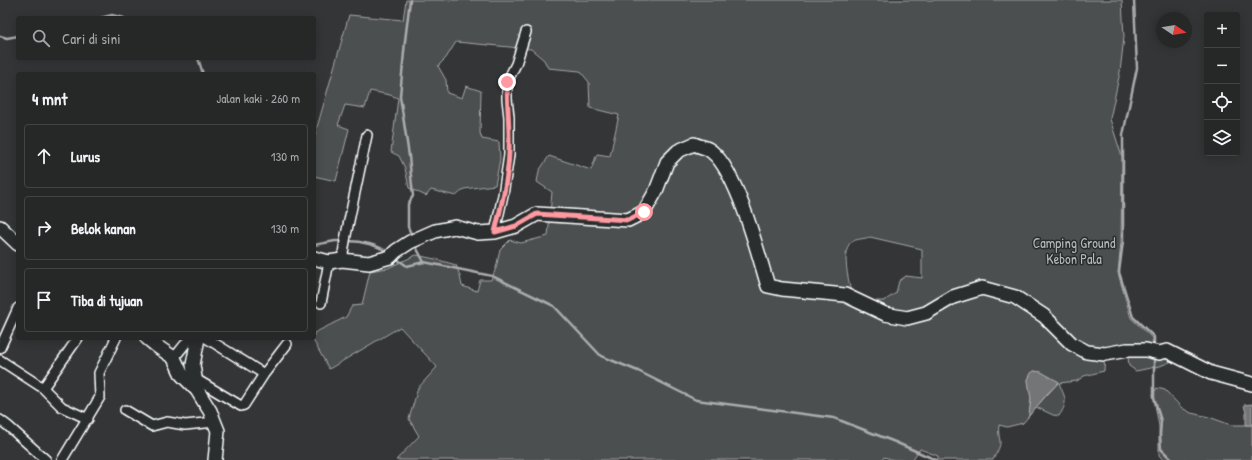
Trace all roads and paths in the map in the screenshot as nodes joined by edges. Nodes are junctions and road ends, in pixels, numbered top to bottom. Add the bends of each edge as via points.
1 (526, 32) dead end
2 (367, 135) dead end
3 (0, 227) edge
4 (495, 232) junction
5 (16, 242) edge
6 (316, 259) edge
7 (342, 260) junction
8 (328, 262) junction
9 (321, 303) dead end
10 (16, 312) edge
11 (77, 340) edge
12 (115, 340) edge
13 (149, 340) edge
14 (188, 340) edge
15 (198, 340) edge
16 (209, 340) edge
17 (287, 344) dead end
18 (0, 348) edge
19 (174, 358) junction
20 (0, 360) edge
21 (264, 374) junction
22 (196, 384) junction
23 (1252, 384) edge
24 (43, 388) junction
25 (125, 410) dead end
26 (88, 419) junction
27 (0, 420) edge
28 (215, 422) junction
29 (46, 460) edge
30 (62, 460) edge
31 (215, 460) edge

1 - 4 street via 516,64 507,82 509,155 504,195
2 - 7 street
3 - 5 street
4 - 7 street via 478,233 455,227 415,239 393,254 369,263
4 - 23 street via 516,226 537,214 628,220 644,212 656,191 667,162 678,151 694,144 709,149 722,162 734,184 768,286 845,295 885,314 907,318 926,313 953,297 982,288 1015,297 1044,316 1072,344 1087,352 1167,352 1211,373
6 - 8 street
7 - 8 street
8 - 9 street
10 - 18 street
11 - 24 street
12 - 26 street via 99,373 100,397
13 - 19 street
14 - 19 street
15 - 22 street via 194,355
16 - 21 street
17 - 21 street
19 - 22 street via 182,375
20 - 24 street
21 - 22 street via 241,406
22 - 28 street
24 - 26 street via 62,407
25 - 28 street via 152,426 167,422 186,425
26 - 30 street
27 - 29 street
28 - 31 street via 218,435

